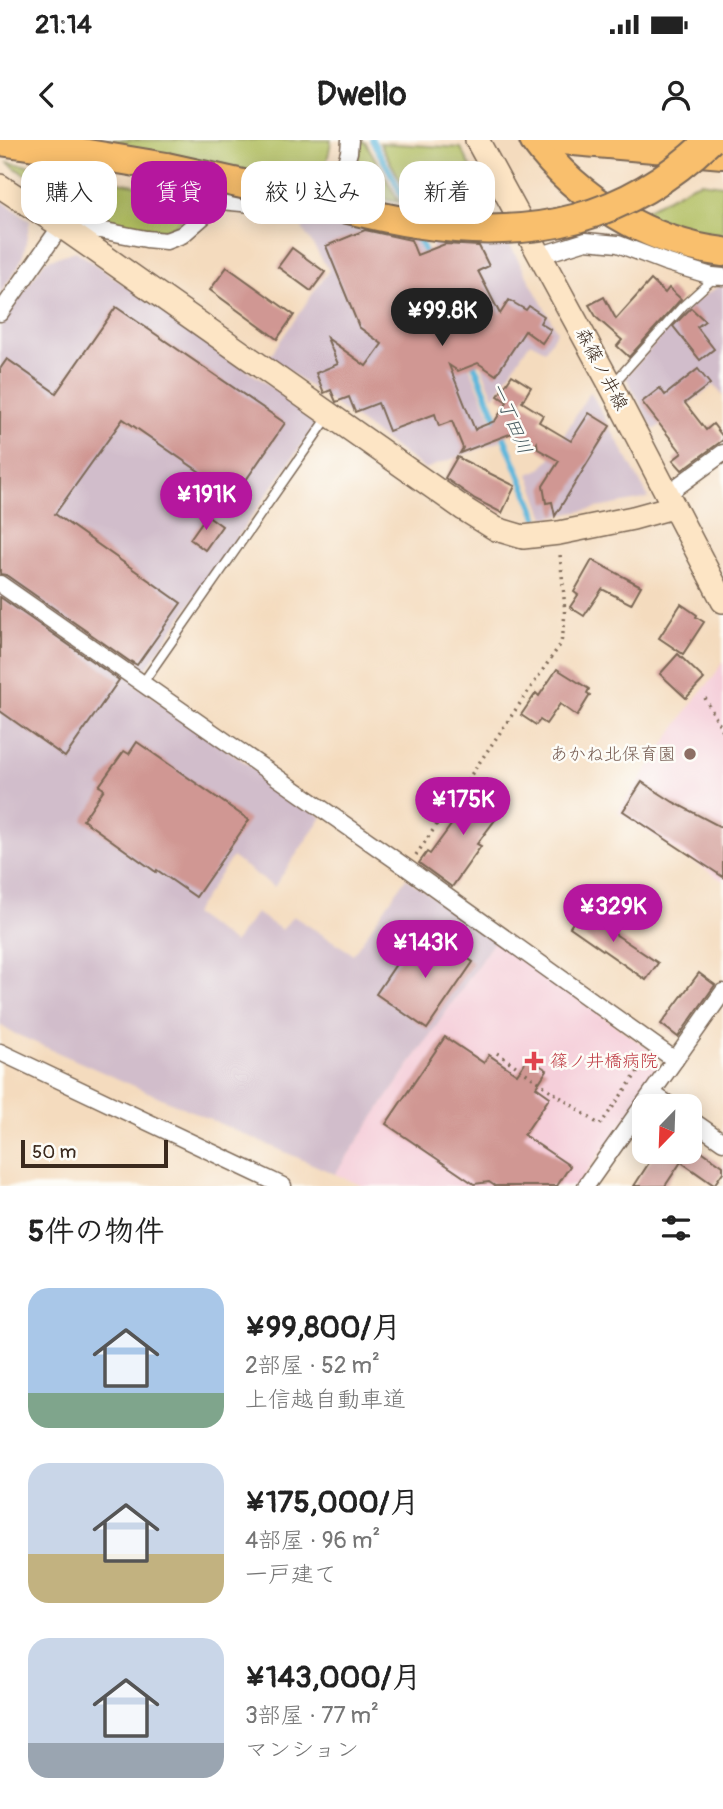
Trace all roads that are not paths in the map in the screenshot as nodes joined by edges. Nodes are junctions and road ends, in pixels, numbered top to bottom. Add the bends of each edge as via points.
1 (351, 140) edge
2 (477, 140) edge
3 (534, 140) edge
4 (710, 140) edge
5 (0, 141) edge
6 (571, 141) edge
7 (723, 154) edge
8 (723, 160) edge
9 (0, 186) edge
10 (61, 226) junction
11 (541, 255) junction
12 (720, 269) edge
13 (0, 313) edge
14 (611, 387) junction
15 (330, 415) junction
16 (723, 453) edge
17 (670, 501) junction
18 (0, 584) edge
19 (723, 601) edge
20 (142, 684) junction
21 (723, 992) edge
22 (0, 1052) edge
23 (675, 1060) junction
24 (652, 1093) joint
25 (702, 1127) edge
26 (723, 1142) edge
27 (283, 1186) edge
28 (586, 1186) edge

1 - 10 street via 344,169 330,185 293,208 221,201 183,235 166,241
2 - 11 street, 森篠ノ井線
3 - 12 highway via 591,197 620,216 685,244
4 - 5 highway, bridge via 669,175 621,203 565,222 502,230 419,224 166,167
6 - 7 highway
6 - 8 highway
9 - 10 street
10 - 13 street
10 - 15 street
11 - 12 street via 586,241 618,244 665,262
11 - 14 street, 森篠ノ井線
12 - 14 lane
14 - 17 street, 森篠ノ井線
15 - 17 street via 464,509 496,529 523,537 634,518
15 - 20 lane
16 - 17 street
17 - 19 street, 森篠ノ井線
18 - 20 street
20 - 23 street
21 - 23 street
22 - 27 street
23 - 24 street
24 - 28 street
25 - 26 street

